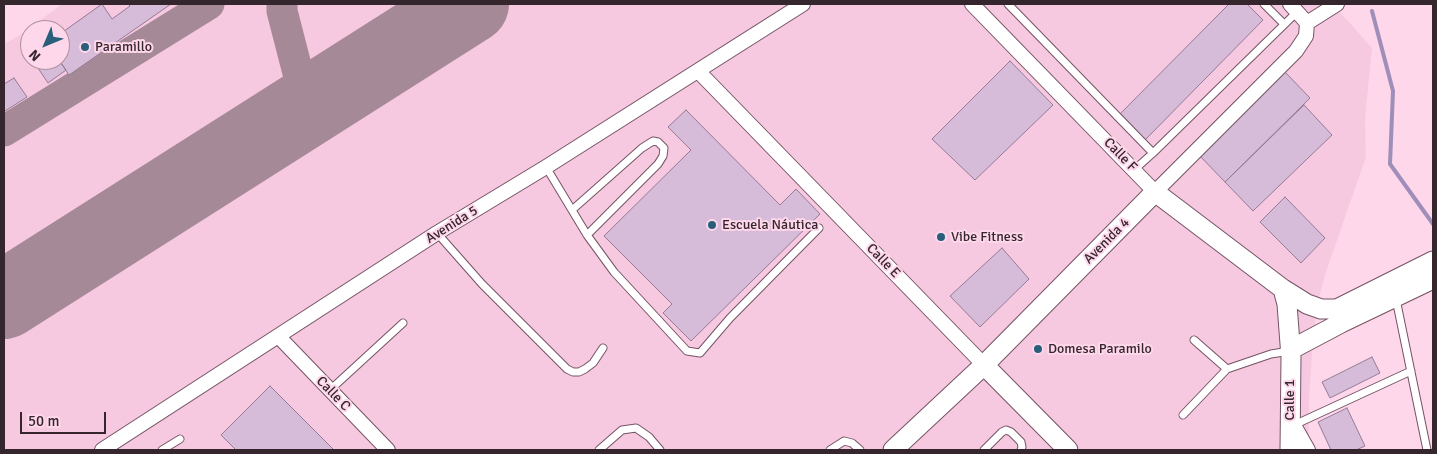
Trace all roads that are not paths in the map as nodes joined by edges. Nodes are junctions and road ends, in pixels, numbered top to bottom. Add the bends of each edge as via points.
1 (803, 4) edge
2 (972, 4) edge
3 (1008, 4) edge
4 (1264, 4) edge
5 (1337, 4) edge
6 (1293, 8) edge
7 (1307, 22) junction
8 (1284, 24) junction
9 (698, 71) junction
10 (1153, 153) junction
11 (546, 167) junction
12 (1134, 170) junction
13 (1156, 192) junction
14 (572, 210) junction
15 (819, 228) dead end
16 (438, 234) junction
17 (587, 235) junction
18 (1433, 261) edge
19 (1433, 279) edge
20 (1283, 289) junction
21 (1396, 298) junction
22 (402, 323) dead end
23 (278, 337) junction
24 (1194, 340) dead end
25 (604, 348) dead end
26 (1290, 350) junction
27 (984, 365) junction
28 (1227, 369) junction
29 (1411, 371) junction
30 (330, 390) junction
31 (1183, 415) dead end
32 (1292, 423) junction
33 (180, 439) dead end
34 (102, 450) edge
35 (162, 450) edge
36 (388, 450) edge
37 (599, 450) edge
38 (660, 450) edge
39 (830, 450) edge
40 (860, 450) edge
41 (893, 450) edge
42 (984, 450) edge
43 (1021, 450) edge
44 (1068, 450) edge
45 (1290, 450) edge
46 (1308, 450) edge
47 (1428, 450) edge

1 - 9 street, Avenida 5
2 - 12 street, Calle F
3 - 10 lane
4 - 8 lane
5 - 7 street
6 - 7 street
6 - 8 lane
7 - 13 street, Avenida 4 via 1306,36 1296,51
8 - 10 lane
9 - 11 street, Avenida 5
9 - 27 street, Calle E
10 - 12 lane
11 - 14 lane
11 - 16 street, Avenida 5
12 - 13 street, Calle F
13 - 20 main road, Calle F
13 - 27 main road, Avenida 4
14 - 17 lane
14 - 17 lane via 642,148 654,141 664,148 664,156 658,164
15 - 17 lane via 700,353 687,352 614,272
16 - 23 street, Avenida 5
16 - 25 lane via 482,284 567,369 573,372 585,370
18 - 20 main road, Calle F via 1337,308 1321,309
19 - 21 main road
20 - 26 main road, Calle 1
21 - 26 main road
21 - 29 lane
22 - 30 lane
23 - 30 street, Calle C
23 - 34 street, Avenida 5
24 - 28 lane
26 - 28 lane
26 - 32 main road, Calle 1
27 - 41 main road, Avenida 4
27 - 44 main road, Calle E
28 - 31 lane
29 - 32 lane
29 - 47 lane
30 - 36 street, Calle C
32 - 45 main road, Calle 1
32 - 46 street
33 - 35 lane
37 - 38 lane via 622,430 636,428
39 - 40 lane via 844,440
42 - 43 lane via 1006,430 1021,442

